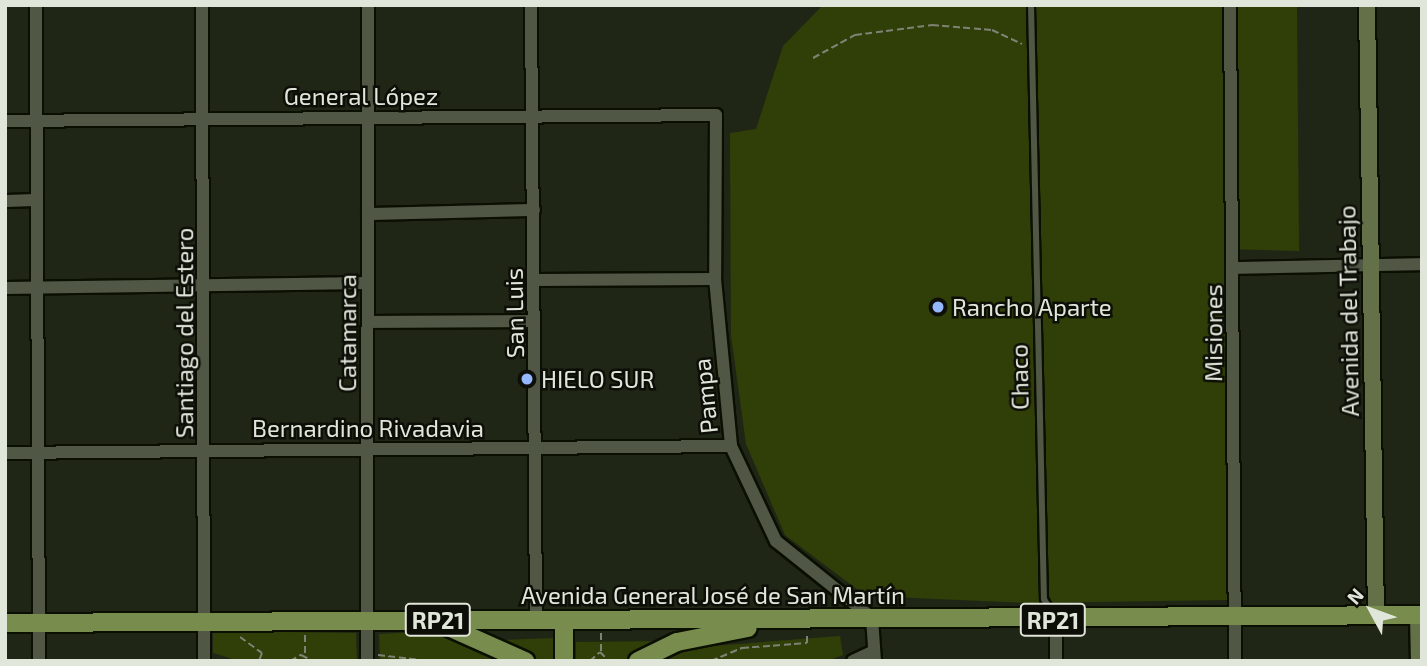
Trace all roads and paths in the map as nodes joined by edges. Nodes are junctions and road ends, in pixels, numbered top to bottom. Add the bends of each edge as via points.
1 (36, 5) edge
2 (202, 5) edge
3 (368, 5) edge
4 (531, 5) edge
5 (1031, 5) edge
6 (1230, 5) edge
7 (1367, 5) edge
8 (1032, 49) junction
9 (813, 58) dead end
10 (533, 115) junction
11 (716, 115) joint
12 (204, 116) junction
13 (368, 119) junction
14 (5, 121) edge
15 (36, 121) junction
16 (36, 200) junction
17 (5, 201) edge
18 (534, 210) junction
19 (368, 214) junction
20 (1422, 264) edge
21 (1370, 265) junction
22 (1234, 268) junction
23 (715, 279) junction
24 (534, 280) junction
25 (367, 283) junction
26 (205, 287) junction
27 (5, 288) edge
28 (36, 288) junction
29 (534, 321) junction
30 (368, 322) junction
31 (731, 446) junction
32 (536, 447) junction
33 (368, 449) junction
34 (205, 450) junction
35 (5, 453) edge
36 (39, 453) junction
37 (1376, 615) junction
38 (1420, 615) edge
39 (872, 618) junction
40 (1234, 619) junction
41 (431, 620) junction
42 (536, 620) junction
43 (785, 620) junction
44 (808, 620) junction
45 (1056, 620) junction
46 (366, 621) junction
47 (564, 621) junction
48 (601, 621) junction
49 (212, 622) junction
50 (305, 622) junction
51 (5, 623) edge
52 (39, 623) junction
53 (601, 653) junction
54 (305, 655) junction
55 (874, 656) edge
56 (367, 657) edge
57 (40, 661) edge
58 (204, 661) edge
59 (259, 661) edge
60 (290, 661) edge
61 (313, 661) edge
62 (430, 661) edge
63 (526, 661) edge
64 (564, 661) edge
65 (590, 661) edge
66 (609, 661) edge
67 (638, 661) edge
68 (711, 661) edge
69 (853, 661) edge
70 (1056, 661) edge
71 (1235, 661) edge
72 (1419, 661) edge

1 - 15 street
2 - 12 street, Santiago del Estero
3 - 13 street, Catamarca
4 - 10 street, San Luis
5 - 8 lane, Chaco
6 - 22 street, Misiones
7 - 21 main road, Avenida del Trabajo
8 - 9 path via 992,30 932,25 855,35
8 - 45 lane, Chaco via 1044,598
10 - 11 street, General López
10 - 13 street, General López
10 - 18 street, San Luis
11 - 23 street, Pampa
12 - 13 street, General López
12 - 15 street, General López
12 - 26 street, Santiago del Estero
13 - 19 street, Catamarca
14 - 15 street, General López
15 - 16 street
16 - 17 street
16 - 28 street
18 - 19 street
18 - 24 street, San Luis
19 - 25 street, Catamarca
20 - 21 street
21 - 22 street
21 - 37 main road, Avenida del Trabajo
22 - 40 street, Misiones
23 - 24 street
23 - 31 street, Pampa
24 - 29 street, San Luis
25 - 26 street
25 - 30 street, Catamarca
26 - 28 street
26 - 34 street, Santiago del Estero
27 - 28 street
28 - 36 street
29 - 30 street
29 - 32 street, San Luis
30 - 33 street, Catamarca
31 - 32 street, Bernardino Rivadavia
31 - 39 street, Pampa via 776,541
32 - 33 street, Bernardino Rivadavia
32 - 42 street, San Luis
33 - 34 street, Bernardino Rivadavia
33 - 46 street, Catamarca
34 - 36 street, Bernardino Rivadavia
34 - 49 street, Santiago del Estero
35 - 36 street, Bernardino Rivadavia
36 - 52 street
37 - 38 main road, Avenida General José de San Martín / RP21
37 - 40 main road, Avenida General José de San Martín / RP21
38 - 72 main road
39 - 44 main road, Avenida General José de San Martín / RP21
39 - 45 main road, Avenida General José de San Martín / RP21
39 - 55 street
40 - 45 main road, Avenida General José de San Martín / RP21
40 - 71 street, Misiones
41 - 42 main road, Avenida General José de San Martín / RP21
41 - 46 main road, Avenida General José de San Martín / RP21
41 - 63 main road
42 - 47 main road, Avenida General José de San Martín / RP21
43 - 44 main road, Avenida General José de San Martín / RP21
43 - 48 main road, Avenida General José de San Martín / RP21
43 - 67 main road via 677,642
44 - 68 path via 807,643 742,648
45 - 70 street, Chaco
46 - 50 main road, Avenida General José de San Martín / RP21
46 - 56 street, Catamarca
47 - 48 main road, Avenida General José de San Martín / RP21
47 - 64 main road
48 - 53 path
49 - 50 main road, Avenida General José de San Martín / RP21
49 - 52 main road, Avenida General José de San Martín / RP21
49 - 58 street, Santiago del Estero
49 - 59 path via 262,653
50 - 54 path
51 - 52 main road, Avenida General José de San Martín / RP21
52 - 57 street
53 - 65 path
53 - 66 path
54 - 60 path
54 - 61 path
55 - 69 street
56 - 62 path

